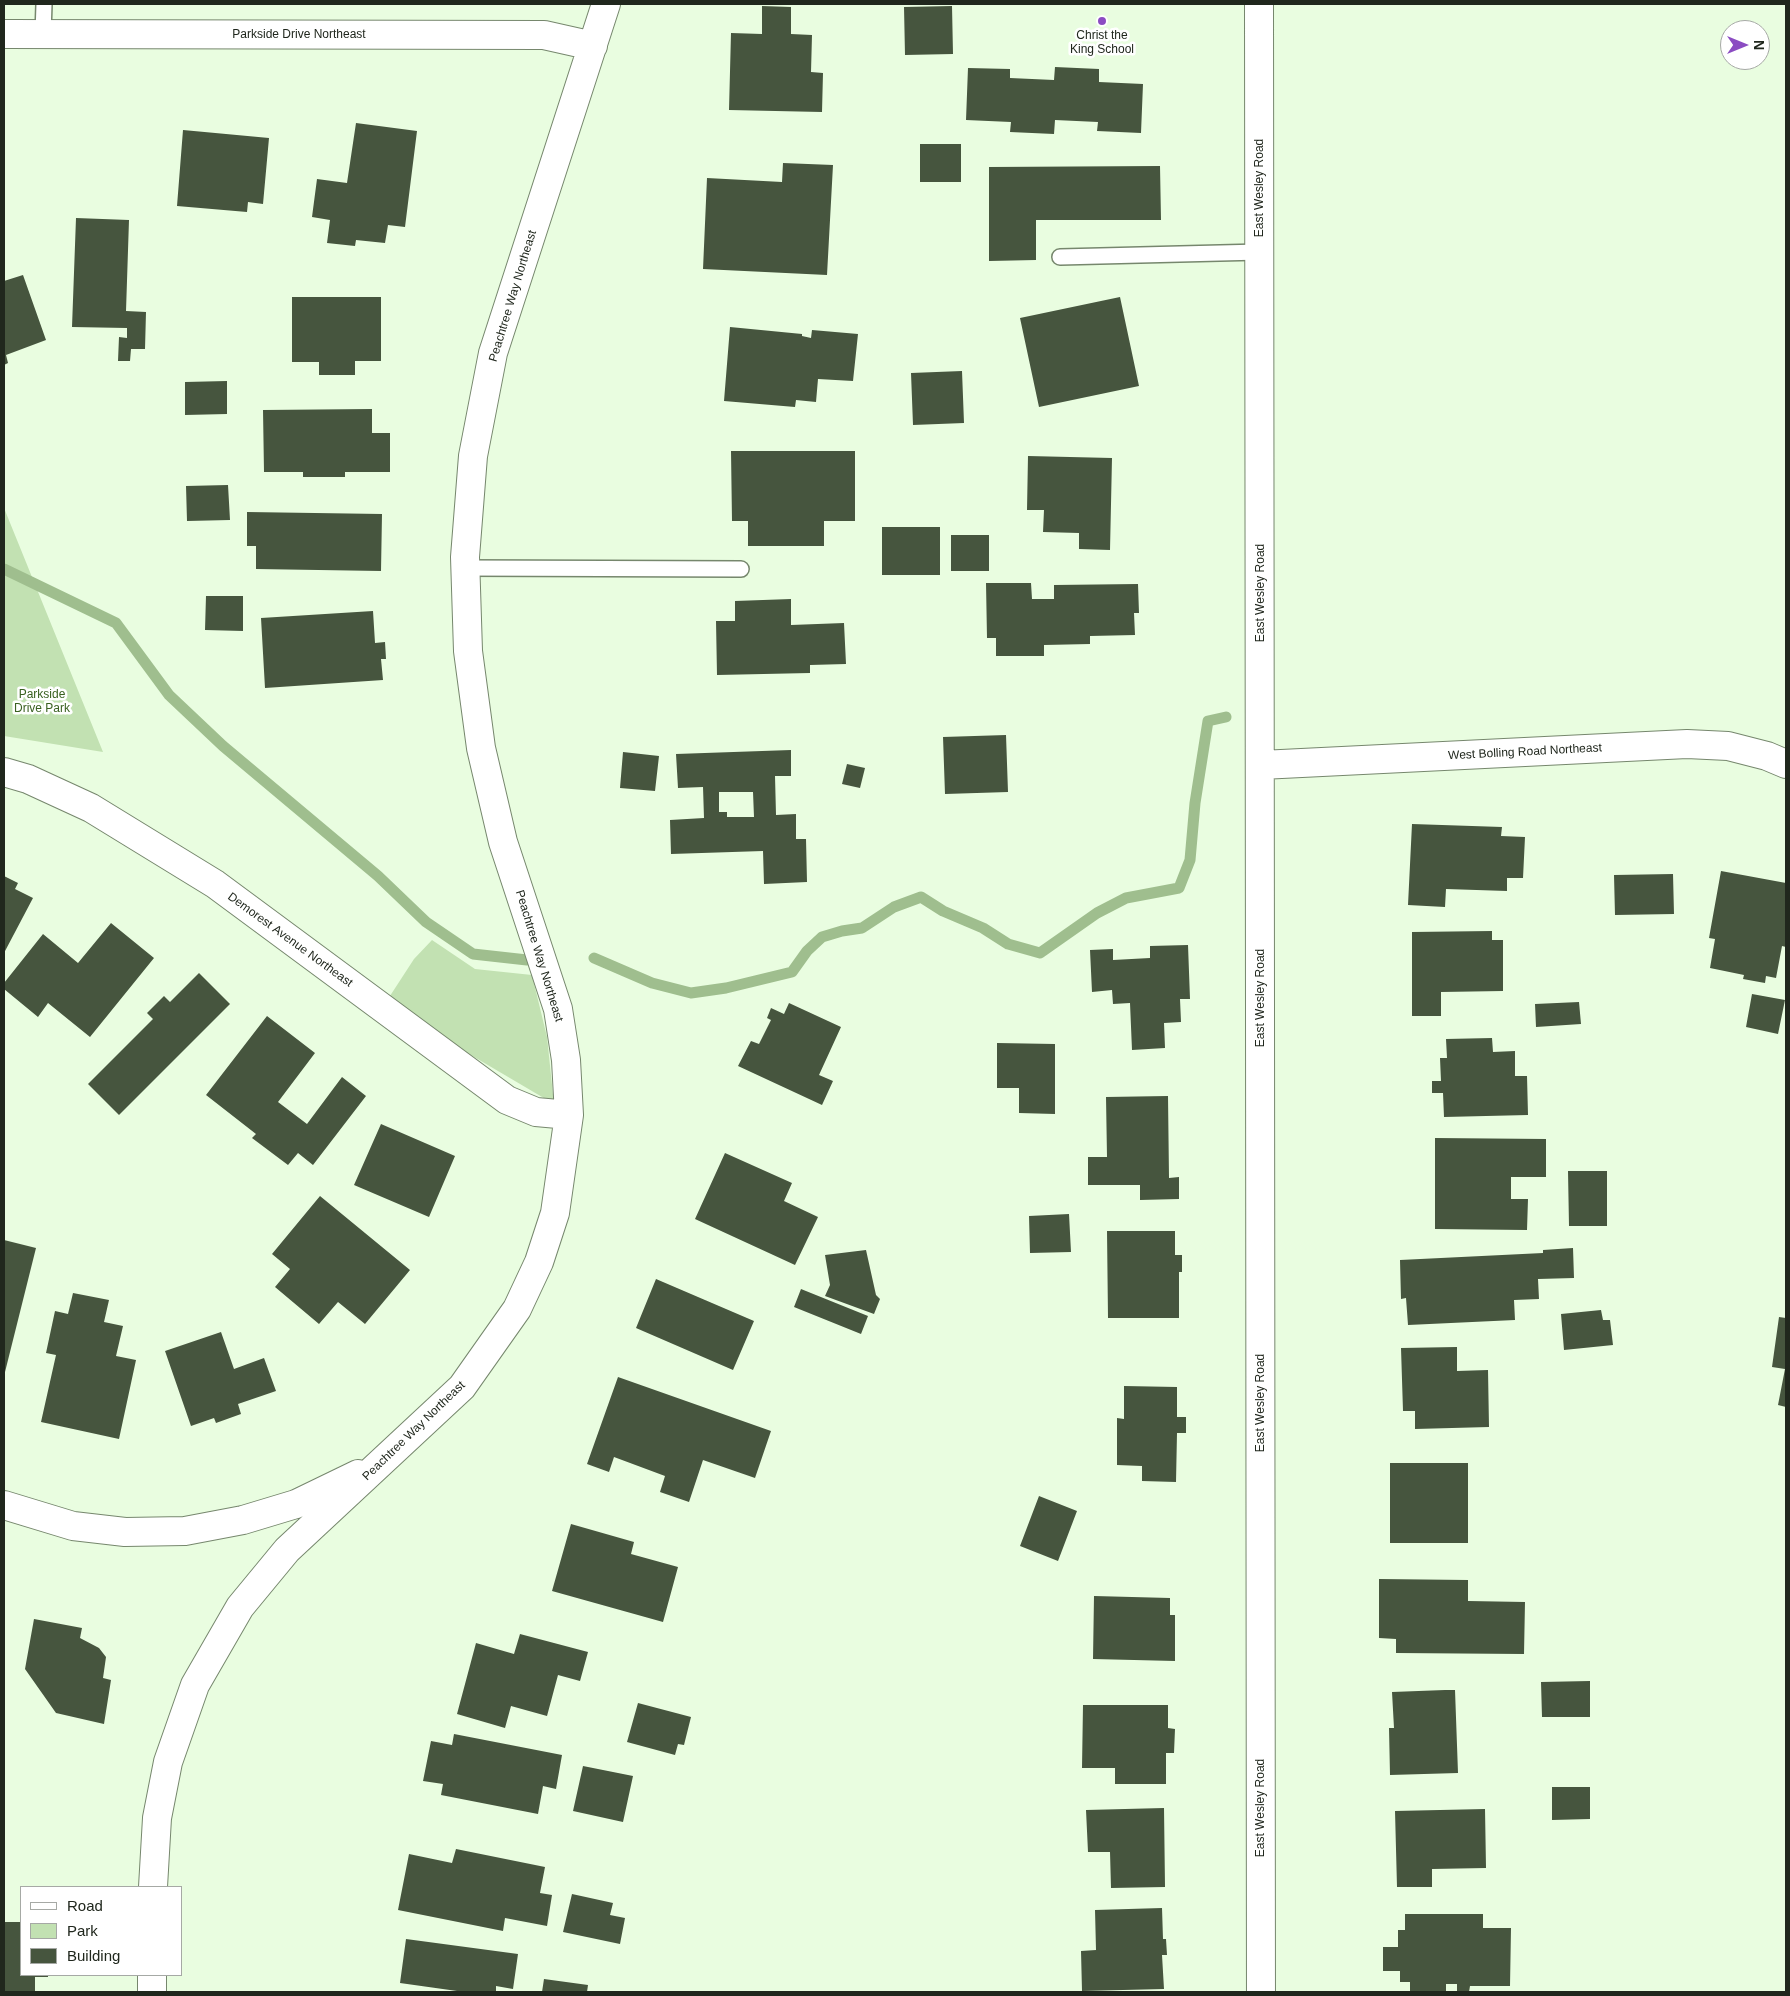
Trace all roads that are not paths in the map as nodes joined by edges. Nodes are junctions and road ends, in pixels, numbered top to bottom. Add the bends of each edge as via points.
1 (44, 4) edge
2 (606, 4) edge
3 (1259, 4) edge
4 (4, 34) edge
5 (43, 34) junction
6 (593, 46) junction
7 (1260, 252) junction
8 (1060, 257) dead end
9 (465, 568) junction
10 (741, 569) dead end
11 (1786, 764) edge
12 (1261, 765) junction
13 (4, 772) edge
14 (569, 1115) junction
15 (376, 1469) junction
16 (4, 1505) edge
17 (153, 1886) edge
18 (152, 1976) edge
19 (152, 1992) edge
20 (1261, 1992) edge

1 - 5 lane
2 - 6 street, Peachtree Way Northeast
3 - 7 street, East Wesley Road
4 - 5 street, Parkside Drive Northeast
5 - 6 street, Parkside Drive Northeast via 544,35
6 - 9 street, Peachtree Way Northeast via 493,353 473,456
7 - 8 lane
7 - 12 street, East Wesley Road
9 - 10 lane
9 - 14 street, Peachtree Way Northeast via 468,651 481,748 504,842 558,1009 566,1060
11 - 12 street, West Bolling Road Northeast via 1728,746 1686,744
12 - 20 street, East Wesley Road
13 - 14 street, Demorest Avenue Northeast via 28,779 91,808 215,884 507,1100 536,1112
14 - 15 street, Peachtree Way Northeast via 555,1214 539,1262 517,1309 462,1388
15 - 16 street via 358,1474 296,1504 243,1520 185,1531 125,1532 73,1526
15 - 17 street, Peachtree Way Northeast via 284,1554 240,1607 195,1685 168,1762 157,1818
18 - 19 street

